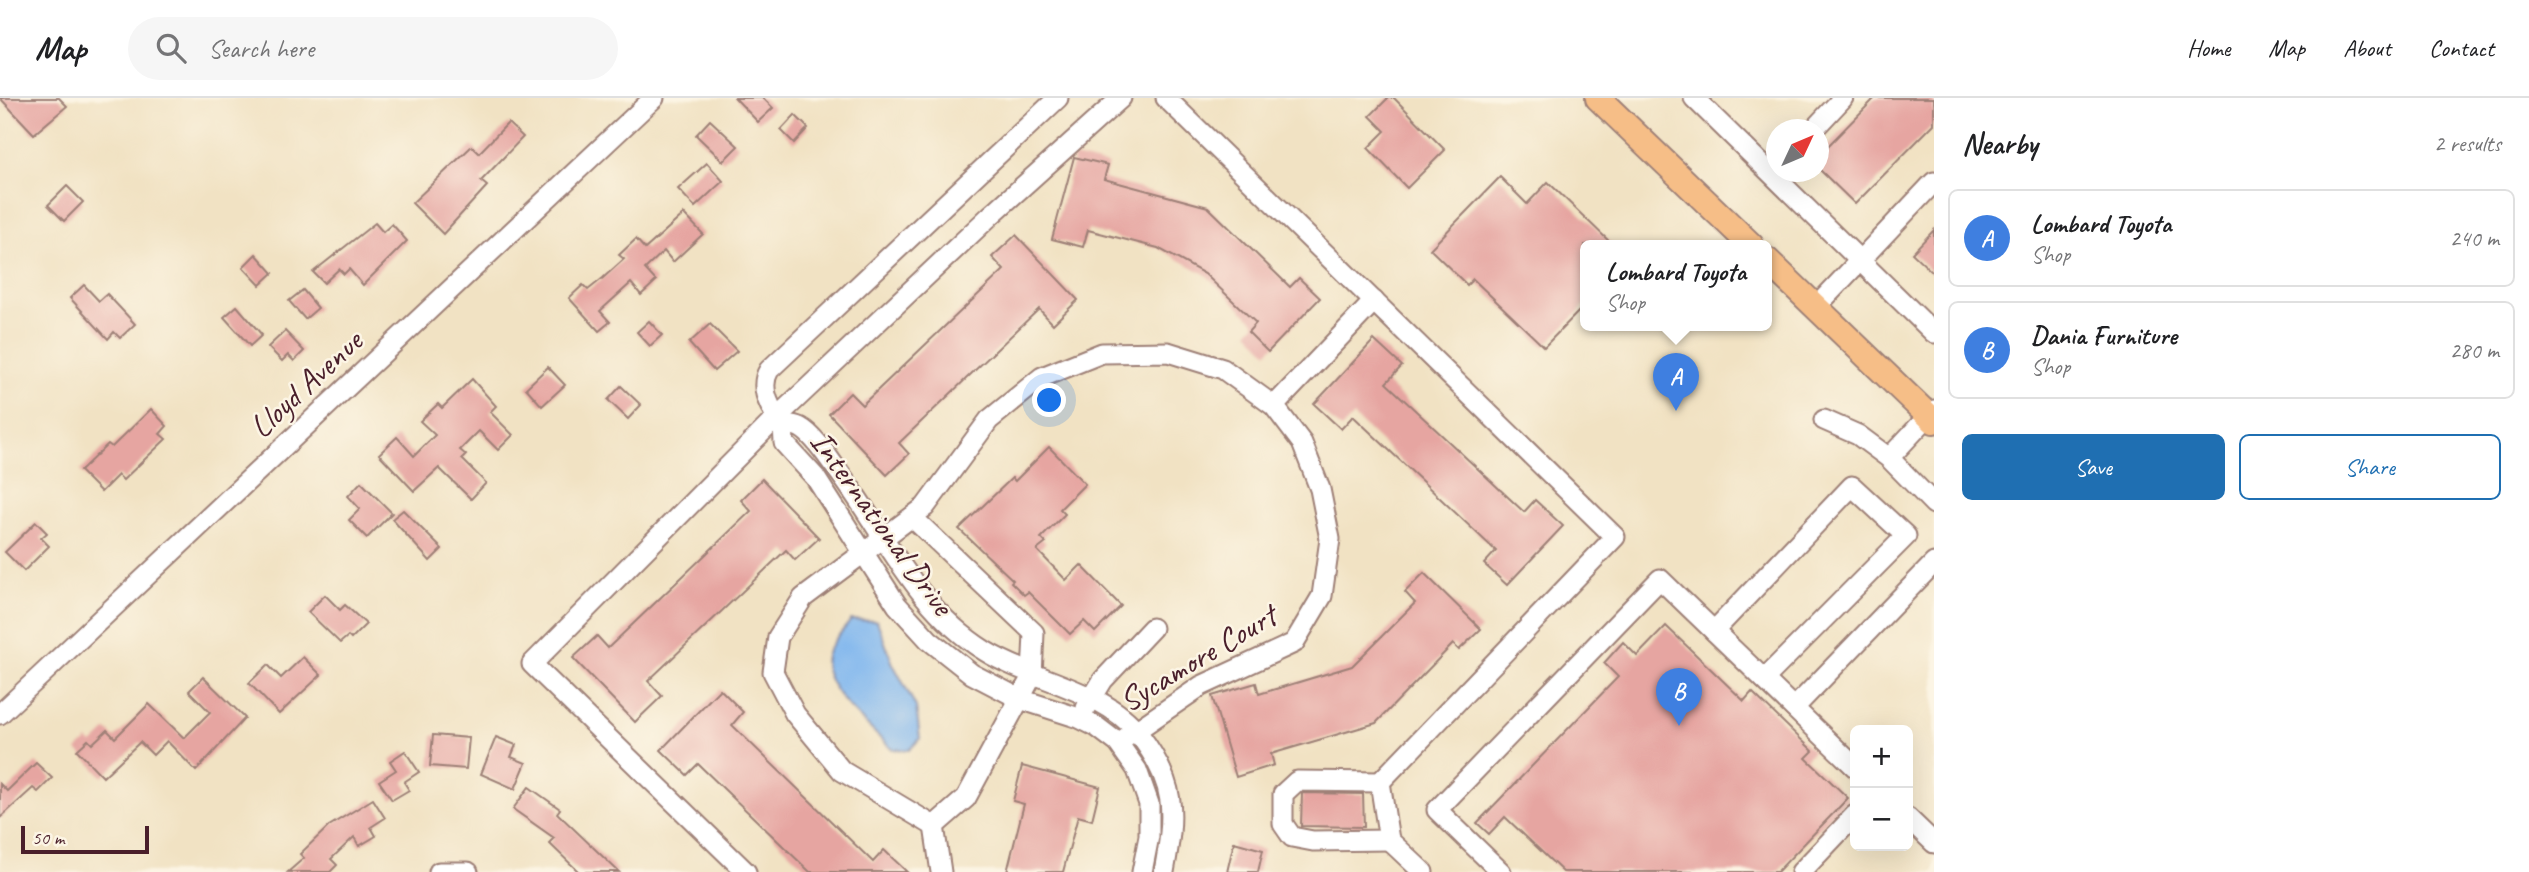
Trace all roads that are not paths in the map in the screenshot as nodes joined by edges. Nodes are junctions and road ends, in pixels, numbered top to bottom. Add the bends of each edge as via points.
1 (1058, 98) edge
2 (1121, 98) edge
3 (1166, 98) edge
4 (1598, 98) edge
5 (1694, 98) edge
6 (1843, 98) edge
7 (650, 99) edge
8 (1823, 119) edge
9 (1766, 163) edge
10 (1785, 182) edge
11 (1934, 182) edge
12 (1746, 240) edge
13 (1859, 261) junction
14 (1772, 265) edge
15 (1374, 301) junction
16 (1816, 307) junction
17 (1934, 334) edge
18 (1274, 406) junction
19 (1932, 416) edge
20 (1824, 420) dead end
21 (780, 421) junction
22 (1889, 458) junction
23 (1934, 504) edge
24 (913, 518) junction
25 (882, 538) junction
26 (864, 551) junction
27 (1934, 563) edge
28 (1152, 628) dead end
29 (1714, 631) junction
30 (1032, 676) junction
31 (1765, 679) junction
32 (1020, 699) junction
33 (1091, 699) junction
34 (1794, 708) junction
35 (0, 715) edge
36 (1079, 718) junction
37 (1137, 730) junction
38 (1118, 743) junction
39 (1850, 762) edge
40 (1380, 782) junction
41 (1850, 820) edge
42 (1913, 823) edge
43 (934, 826) junction
44 (1390, 840) junction
45 (1934, 843) edge
46 (439, 872) edge
47 (468, 872) edge
48 (746, 872) edge
49 (941, 872) edge
50 (1142, 872) edge
51 (1164, 872) edge
52 (1423, 872) edge
53 (1501, 872) edge
54 (1801, 872) edge

1 - 21 street, International Drive via 769,370 763,387
2 - 21 street via 990,216
3 - 15 street
4 - 12 main road
5 - 9 street
6 - 8 street
7 - 35 street, Lloyd Avenue
10 - 13 street
11 - 13 street
13 - 16 street
13 - 17 street
14 - 16 main road
15 - 18 street
15 - 40 street via 1615,537
16 - 19 main road
18 - 24 street, Sycamore Court via 1223,369 1179,355 1102,352 1042,377 989,420
18 - 37 street, Sycamore Court via 1302,443 1320,489 1329,539 1322,596 1294,643 1201,686
19 - 22 street
20 - 22 street via 1858,435
21 - 25 street, International Drive via 801,428 832,463
21 - 26 street, International Drive via 784,443 815,477
21 - 48 street via 532,664
22 - 23 street
24 - 25 street, Sycamore Court
24 - 30 street via 1034,633
25 - 26 street, Sycamore Court
25 - 30 street, International Drive via 915,588 947,620 985,651
26 - 32 street, International Drive via 897,604 929,640 972,674
26 - 43 street, Sycamore Court via 803,598 778,637 773,672 794,714 842,771
27 - 34 street
28 - 33 street
29 - 31 street
29 - 31 street via 1852,486 1906,536
29 - 53 street via 1660,579 1437,810
30 - 32 street
30 - 33 street, International Drive
31 - 34 street
32 - 36 street, International Drive
32 - 43 street via 966,798
33 - 36 street
33 - 37 street, International Drive
34 - 39 street
36 - 38 street, International Drive
37 - 38 street, Sycamore Court
37 - 51 street, International Drive via 1171,794 1172,827
38 - 50 street, International Drive via 1137,770 1149,804
40 - 44 street
40 - 44 street via 1297,781 1283,794 1283,824 1292,836 1313,841
41 - 54 street
42 - 45 street
43 - 49 street
44 - 52 street
46 - 47 street

